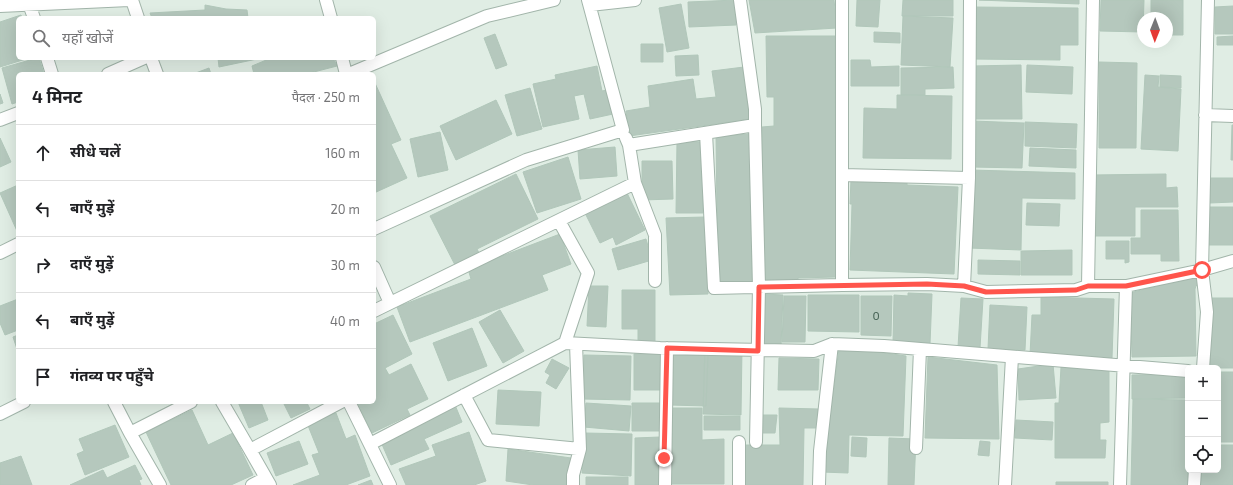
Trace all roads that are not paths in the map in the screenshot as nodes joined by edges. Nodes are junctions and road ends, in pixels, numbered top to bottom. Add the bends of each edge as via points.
1 (130, 0) edge
2 (326, 0) edge
3 (554, 0) edge
4 (636, 0) edge
5 (740, 0) edge
6 (842, 0) edge
7 (970, 0) edge
8 (1093, 0) edge
9 (1208, 0) edge
10 (589, 2) edge
11 (30, 4) junction
12 (0, 6) edge
13 (33, 16) edge
14 (137, 16) edge
15 (330, 16) edge
16 (48, 60) edge
17 (140, 60) edge
18 (152, 60) edge
19 (343, 60) edge
20 (51, 72) edge
21 (112, 72) edge
22 (156, 72) edge
23 (347, 72) edge
24 (353, 72) edge
25 (16, 114) edge
26 (1205, 115) junction
27 (1233, 116) edge
28 (0, 120) edge
29 (755, 125) junction
30 (623, 130) junction
31 (706, 133) junction
32 (629, 145) junction
33 (842, 175) junction
34 (969, 178) junction
35 (635, 183) junction
36 (559, 220) junction
37 (376, 228) edge
38 (16, 245) edge
39 (0, 253) edge
40 (1233, 261) edge
41 (1202, 270) junction
42 (376, 272) edge
43 (655, 281) dead end
44 (842, 285) junction
45 (964, 286) junction
46 (1088, 286) junction
47 (1126, 286) junction
48 (759, 287) junction
49 (390, 303) junction
50 (376, 310) edge
51 (571, 343) junction
52 (832, 344) junction
53 (667, 348) junction
54 (920, 350) junction
55 (758, 351) junction
56 (1012, 357) junction
57 (1203, 365) edge
58 (1123, 366) junction
59 (1185, 371) edge
60 (464, 395) junction
61 (20, 404) edge
62 (115, 404) edge
63 (187, 404) edge
64 (223, 404) edge
65 (337, 404) edge
66 (350, 404) edge
67 (0, 414) edge
68 (130, 433) junction
69 (739, 442) dead end
70 (756, 442) dead end
71 (370, 444) junction
72 (916, 448) dead end
73 (580, 449) junction
74 (250, 450) junction
75 (1195, 473) edge
76 (268, 481) edge
77 (160, 485) edge
78 (252, 485) edge
79 (390, 485) edge
80 (573, 485) edge
81 (664, 485) edge
82 (739, 485) edge
83 (819, 485) edge
84 (1004, 485) edge
85 (1120, 485) edge
86 (1194, 485) edge

1 - 11 street
1 - 14 street
2 - 15 street
3 - 24 street via 487,16
4 - 10 street via 614,3
5 - 29 street via 756,109
6 - 33 street
7 - 34 street
8 - 46 street
9 - 26 street
10 - 30 street
11 - 12 street
11 - 13 street
16 - 20 street
17 - 21 street
18 - 22 street
19 - 23 street
25 - 28 street
26 - 27 street
26 - 41 street
29 - 31 street
29 - 48 street
30 - 32 street
30 - 37 street via 526,160
31 - 32 street
31 - 48 street via 714,288
32 - 35 street
33 - 34 street
33 - 44 street
34 - 45 street
35 - 36 street
35 - 43 street via 655,235
36 - 49 street
36 - 51 street via 588,273
38 - 39 street
40 - 41 street
41 - 47 street
41 - 57 street via 1207,312
42 - 49 street
44 - 45 street
44 - 48 street
45 - 46 street via 986,292 1076,290
46 - 47 street
47 - 58 street
48 - 55 street
49 - 50 street
51 - 53 street
51 - 60 street
51 - 73 street
52 - 54 street
52 - 55 street via 814,351
52 - 83 street via 820,451
53 - 55 street
53 - 81 street
54 - 56 street
54 - 72 street
55 - 70 street
56 - 58 street
56 - 84 street
58 - 59 street
58 - 85 street
60 - 71 street
60 - 73 street via 488,440
61 - 67 street
62 - 68 street
63 - 68 street
64 - 74 street
65 - 74 street
66 - 71 street
68 - 77 street
69 - 82 street
71 - 79 street
73 - 80 street
74 - 76 street
75 - 86 street
76 - 78 street

